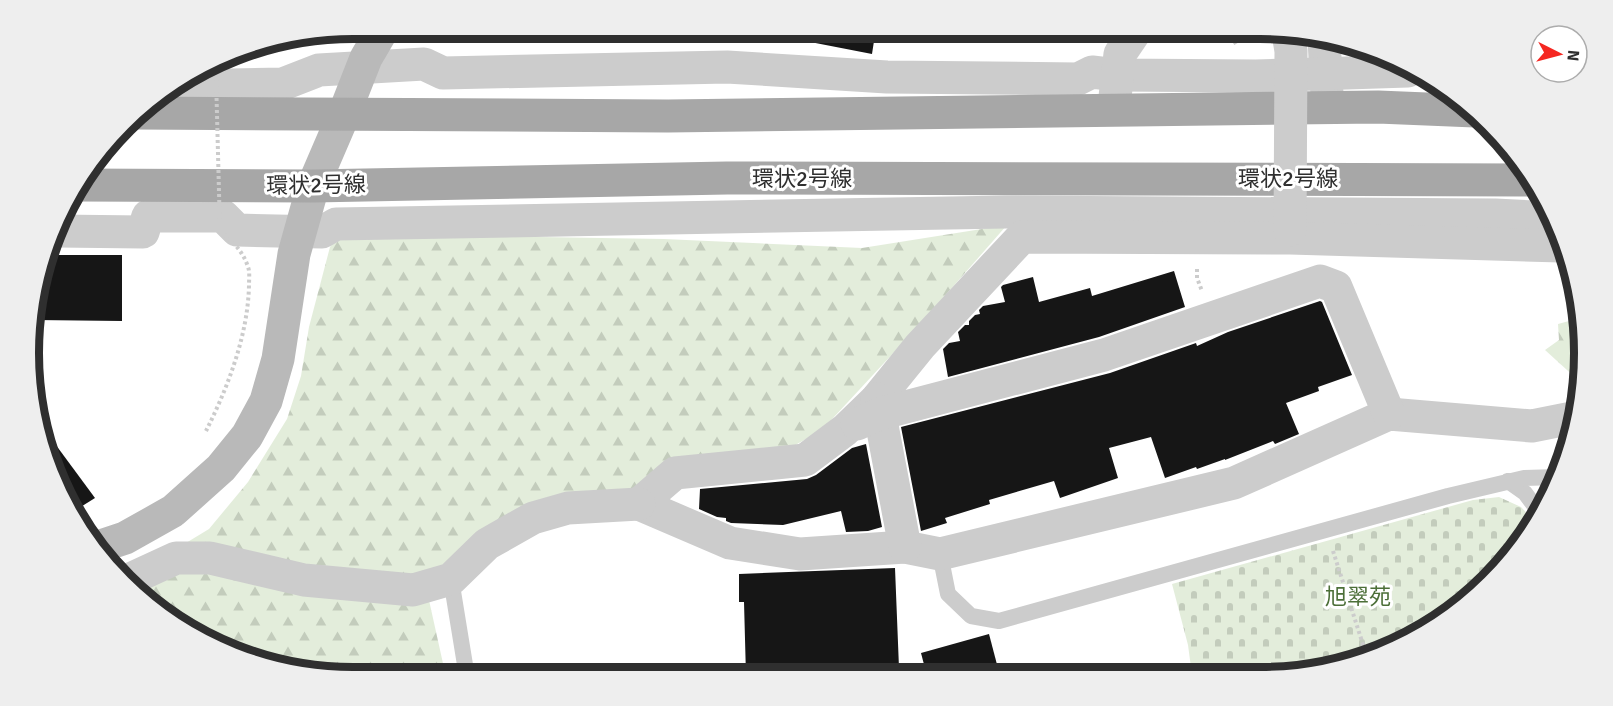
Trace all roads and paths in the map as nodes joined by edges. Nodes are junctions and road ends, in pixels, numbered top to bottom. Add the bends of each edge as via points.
1 (377, 39) edge
2 (1130, 39) edge
3 (1232, 39) edge
4 (1289, 41) edge
5 (1242, 46) dead end
6 (1324, 46) edge
7 (362, 67) junction
8 (1399, 71) edge
9 (1326, 72) junction
10 (1117, 75) junction
11 (205, 76) edge
12 (189, 86) edge
13 (1327, 108) junction
14 (1459, 110) edge
15 (1115, 111) junction
16 (151, 113) edge
17 (344, 114) junction
18 (1522, 180) edge
19 (88, 185) edge
20 (313, 186) junction
21 (1544, 218) edge
22 (64, 231) edge
23 (300, 232) junction
24 (1290, 234) junction
25 (1555, 246) edge
26 (878, 407) junction
27 (1389, 414) junction
28 (1567, 419) edge
29 (206, 431) dead end
30 (1548, 477) edge
31 (1508, 481) junction
32 (639, 504) junction
33 (1534, 506) edge
34 (1326, 530) junction
35 (105, 545) edge
36 (906, 547) junction
37 (940, 554) junction
38 (134, 577) edge
39 (451, 579) junction
40 (1364, 649) edge
41 (465, 667) edge

1 - 7 street
2 - 10 street via 1120,54
3 - 5 path
4 - 24 street, bridge
6 - 9 street
7 - 10 street via 424,64 442,73 727,66 887,77 1078,79 1092,72
7 - 12 street via 319,70 283,84
7 - 17 street
8 - 9 street
9 - 10 street
9 - 13 street
10 - 15 street
11 - 29 path, bridge via 216,76 220,231 237,244 249,268 248,303 237,351
13 - 14 main road
13 - 15 main road
15 - 17 main road via 668,116
16 - 17 main road
17 - 20 street
18 - 20 main road, 環状2号線 via 727,178
19 - 20 main road, 環状2号線
20 - 23 street
21 - 23 street via 1006,212 336,224 322,232
22 - 23 street via 143,232 148,216 223,216 237,230
23 - 35 street via 278,359 266,401 247,436 221,468 173,511
24 - 25 street
24 - 26 street via 1022,237 920,346
26 - 27 street via 1104,355 1320,281 1336,288
26 - 32 street via 805,460 675,473
26 - 36 street
27 - 28 street via 1532,426
27 - 37 street via 1234,483
30 - 31 lane
31 - 33 lane
31 - 34 lane
32 - 36 street via 730,543 800,554
32 - 39 street via 568,508 533,518 487,544
34 - 37 lane via 999,621 971,616 948,594
34 - 40 path
36 - 37 street
38 - 39 street via 176,558 210,558 304,580 413,590
39 - 41 lane

